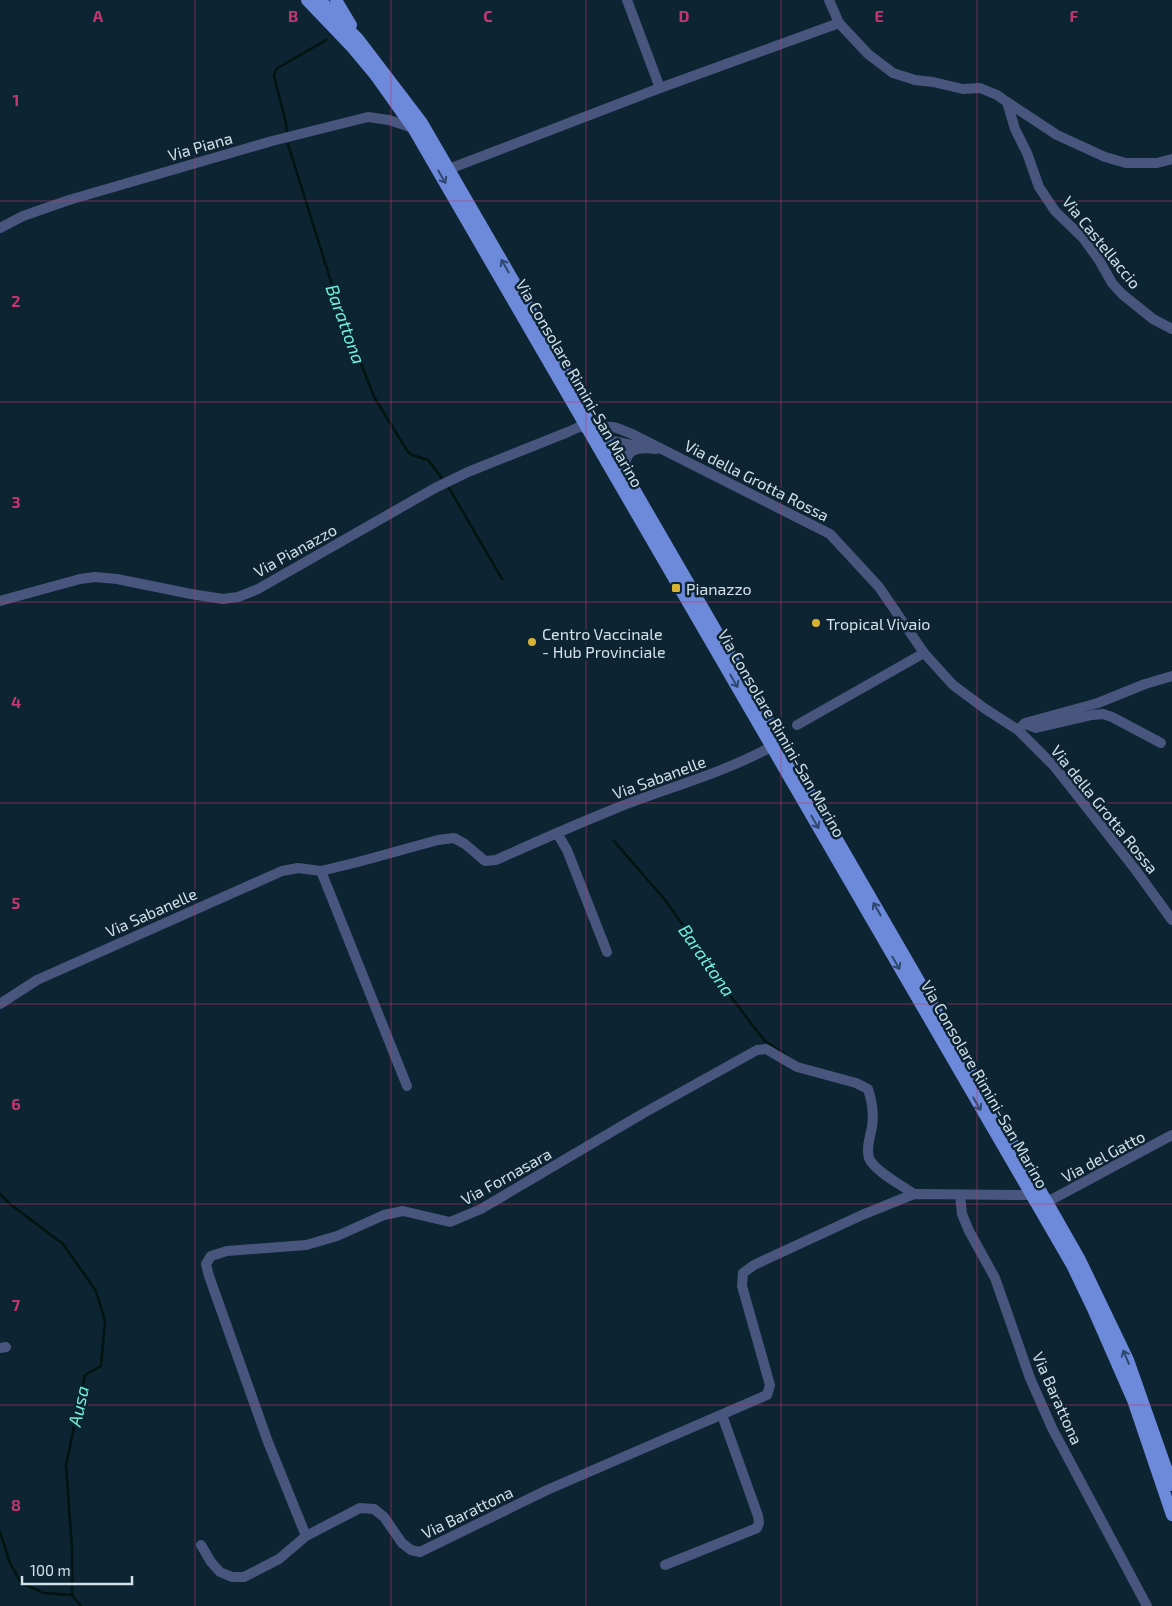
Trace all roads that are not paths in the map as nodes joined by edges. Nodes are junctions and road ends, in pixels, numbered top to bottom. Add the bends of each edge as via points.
1 (307, 0) edge
2 (320, 0) edge
3 (336, 0) edge
4 (627, 0) edge
5 (828, 0) edge
6 (839, 23) junction
7 (358, 39) junction
8 (660, 88) junction
9 (1007, 102) junction
10 (413, 128) junction
11 (1172, 159) edge
12 (449, 169) junction
13 (0, 228) edge
14 (1172, 329) edge
15 (593, 428) junction
16 (642, 447) junction
17 (662, 449) junction
18 (627, 477) junction
19 (0, 601) edge
20 (924, 653) junction
21 (1172, 676) edge
22 (797, 725) dead end
23 (1021, 726) junction
24 (1161, 742) dead end
25 (771, 747) junction
26 (557, 833) junction
27 (321, 871) junction
28 (1172, 920) edge
29 (607, 952) dead end
30 (0, 1004) edge
31 (407, 1086) dead end
32 (1172, 1135) edge
33 (914, 1194) junction
34 (960, 1195) junction
35 (1030, 1195) junction
36 (1047, 1202) junction
37 (722, 1415) junction
38 (1172, 1485) edge
39 (1172, 1515) edge
40 (306, 1536) junction
41 (201, 1545) dead end
42 (665, 1565) dead end
43 (1147, 1606) edge

1 - 10 main road, Via Consolare Rimini-San Marino via 357,53
2 - 7 main road, Via Consolare Rimini-San Marino
3 - 7 main road
4 - 8 street
5 - 6 street
6 - 8 street
6 - 9 street via 868,54 892,73 915,80 980,88
7 - 12 main road, Via Consolare Rimini-San Marino via 422,123
8 - 12 street
9 - 11 street via 1056,135 1105,157 1126,162
9 - 14 street, Via Castellaccio via 1014,129 1039,187 1055,211 1083,238 1122,294
10 - 13 street, Via Piana via 368,117 272,141 69,200
10 -> 15 main road, Via Consolare Rimini-San Marino
15 -> 12 main road, Via Consolare Rimini-San Marino
15 - 16 street, Via della Grotta Rossa via 613,440
15 - 17 street, Via della Grotta Rossa via 614,427
15 - 18 main road, Via Consolare Rimini-San Marino
15 - 19 street, Via Pianazzo via 568,432 451,480 238,597 223,599 95,577
15 -> 25 main road, Via Consolare Rimini-San Marino
16 - 17 street, Via della Grotta Rossa
16 - 18 street via 630,453 625,461
17 - 20 street, Via della Grotta Rossa via 830,534 879,587
36 -> 18 main road, Via Consolare Rimini-San Marino
20 - 22 street, Via Consolare Rimini-San Marino
20 - 23 street, Via della Grotta Rossa via 953,685 984,708
21 - 23 street
23 - 24 street via 1036,728 1103,714
23 - 28 street, Via della Grotta Rossa via 1076,792
25 - 26 street, Via Sabanelle
25 -> 35 main road, Via Consolare Rimini-San Marino
26 - 27 street, Via Sabanelle via 485,862 454,838
26 - 29 street via 567,850
27 - 30 street, Via Sabanelle via 298,868 282,871 37,980
27 - 31 street
32 - 36 street, Via del Gatto
33 - 34 street, Via Barattona
33 - 37 street, Via Barattona via 862,1215 743,1273 742,1286 770,1386 767,1395
33 - 40 street, Via Fornasara via 880,1171 869,1159 872,1102 868,1089 797,1067 766,1049 757,1050 659,1105 481,1210 450,1222 402,1211 306,1245 227,1251 211,1256 206,1264 209,1276 268,1442
34 - 35 street, Via Barattona
34 - 43 street, Via Barattona via 962,1214 995,1278 1030,1378 1052,1428
35 - 36 street
35 - 39 main road, Via Consolare Rimini-San Marino via 1072,1266 1117,1363
38 -> 36 main road, Via Consolare Rimini-San Marino via 1128,1360 1088,1276
37 - 40 street, Via Barattona via 547,1490 420,1552 402,1543 384,1517 374,1509 360,1508
37 - 42 street via 759,1523 757,1528
40 - 41 street, Via Barattona via 280,1559 244,1577 220,1572

